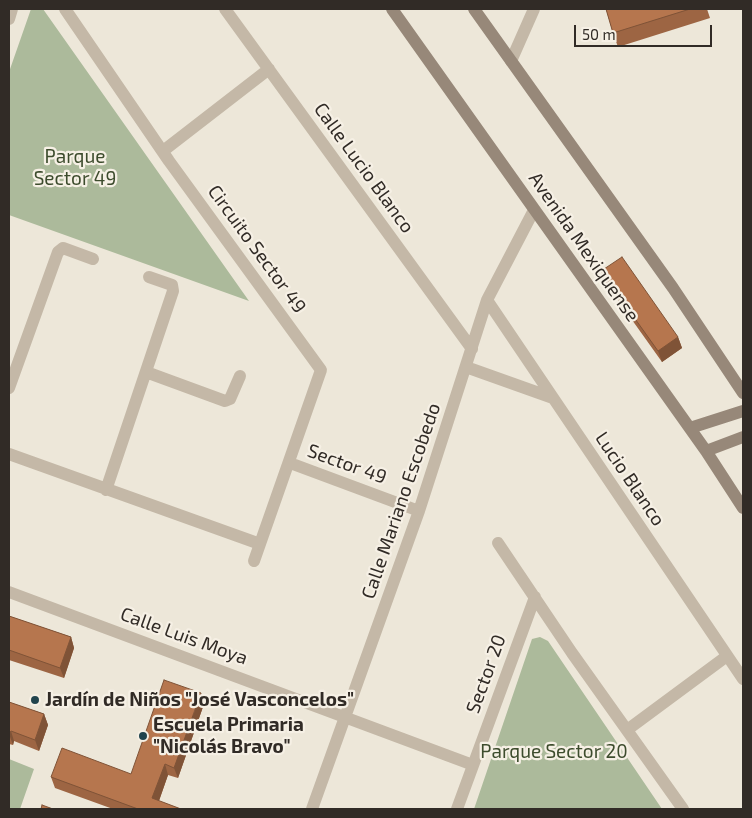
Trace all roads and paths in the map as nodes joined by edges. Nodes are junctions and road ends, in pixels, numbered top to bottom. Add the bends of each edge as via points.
1 (12, 9) edge
2 (65, 9) edge
3 (225, 9) edge
4 (392, 9) edge
5 (474, 9) edge
6 (534, 9) edge
7 (9, 19) edge
8 (511, 60) junction
9 (268, 69) junction
10 (163, 151) junction
11 (534, 210) junction
12 (93, 259) dead end
13 (149, 277) dead end
14 (487, 300) junction
15 (472, 349) junction
16 (466, 367) junction
17 (321, 370) joint
18 (146, 372) junction
19 (240, 376) dead end
20 (9, 388) edge
21 (743, 393) edge
22 (553, 398) junction
23 (743, 411) edge
24 (690, 428) junction
25 (743, 438) edge
26 (706, 450) junction
27 (9, 454) edge
28 (290, 463) junction
29 (106, 490) junction
30 (743, 508) edge
31 (419, 511) junction
32 (498, 543) dead end
33 (260, 544) junction
34 (254, 561) dead end
35 (9, 592) edge
36 (535, 597) junction
37 (727, 656) junction
38 (743, 678) edge
39 (346, 716) junction
40 (627, 730) junction
41 (473, 765) junction
42 (312, 809) edge
43 (457, 809) edge
44 (683, 809) edge

1 - 7 street
2 - 10 street, Circuito Sector 49
3 - 9 street, Calle Lucio Blanco
4 - 11 main road, Avenida Mexiquense
5 - 8 main road
6 - 8 street
8 - 21 main road via 673,288
9 - 10 street
9 - 15 street, Calle Lucio Blanco
10 - 17 street, Circuito Sector 49
11 - 14 street, Calle Mariano Escobedo
11 - 24 main road, Avenida Mexiquense
12 - 20 street via 64,248 58,252
13 - 18 street via 172,284 174,288
14 - 15 street, Calle Mariano Escobedo
14 - 22 street, Lucio Blanco
15 - 16 street, Calle Mariano Escobedo
16 - 22 street
16 - 31 street, Calle Mariano Escobedo
17 - 28 street, Sector 49
18 - 19 street via 225,401 230,399
18 - 29 street
22 - 37 street, Lucio Blanco
23 - 24 main road
24 - 26 main road, Avenida Mexiquense
25 - 26 main road
26 - 30 main road, Avenida Mexiquense
27 - 29 street
28 - 31 street, Sector 49
28 - 33 street, Sector 49
29 - 33 street
31 - 39 street, Calle Mariano Escobedo
32 - 36 street
33 - 34 street, Sector 49
35 - 39 street, Calle Luis Moya
36 - 40 street
36 - 41 street, Sector 20
37 - 38 street, Lucio Blanco
37 - 40 street
39 - 41 street
39 - 42 street, Calle Mariano Escobedo
40 - 44 street
41 - 43 street, Sector 20

